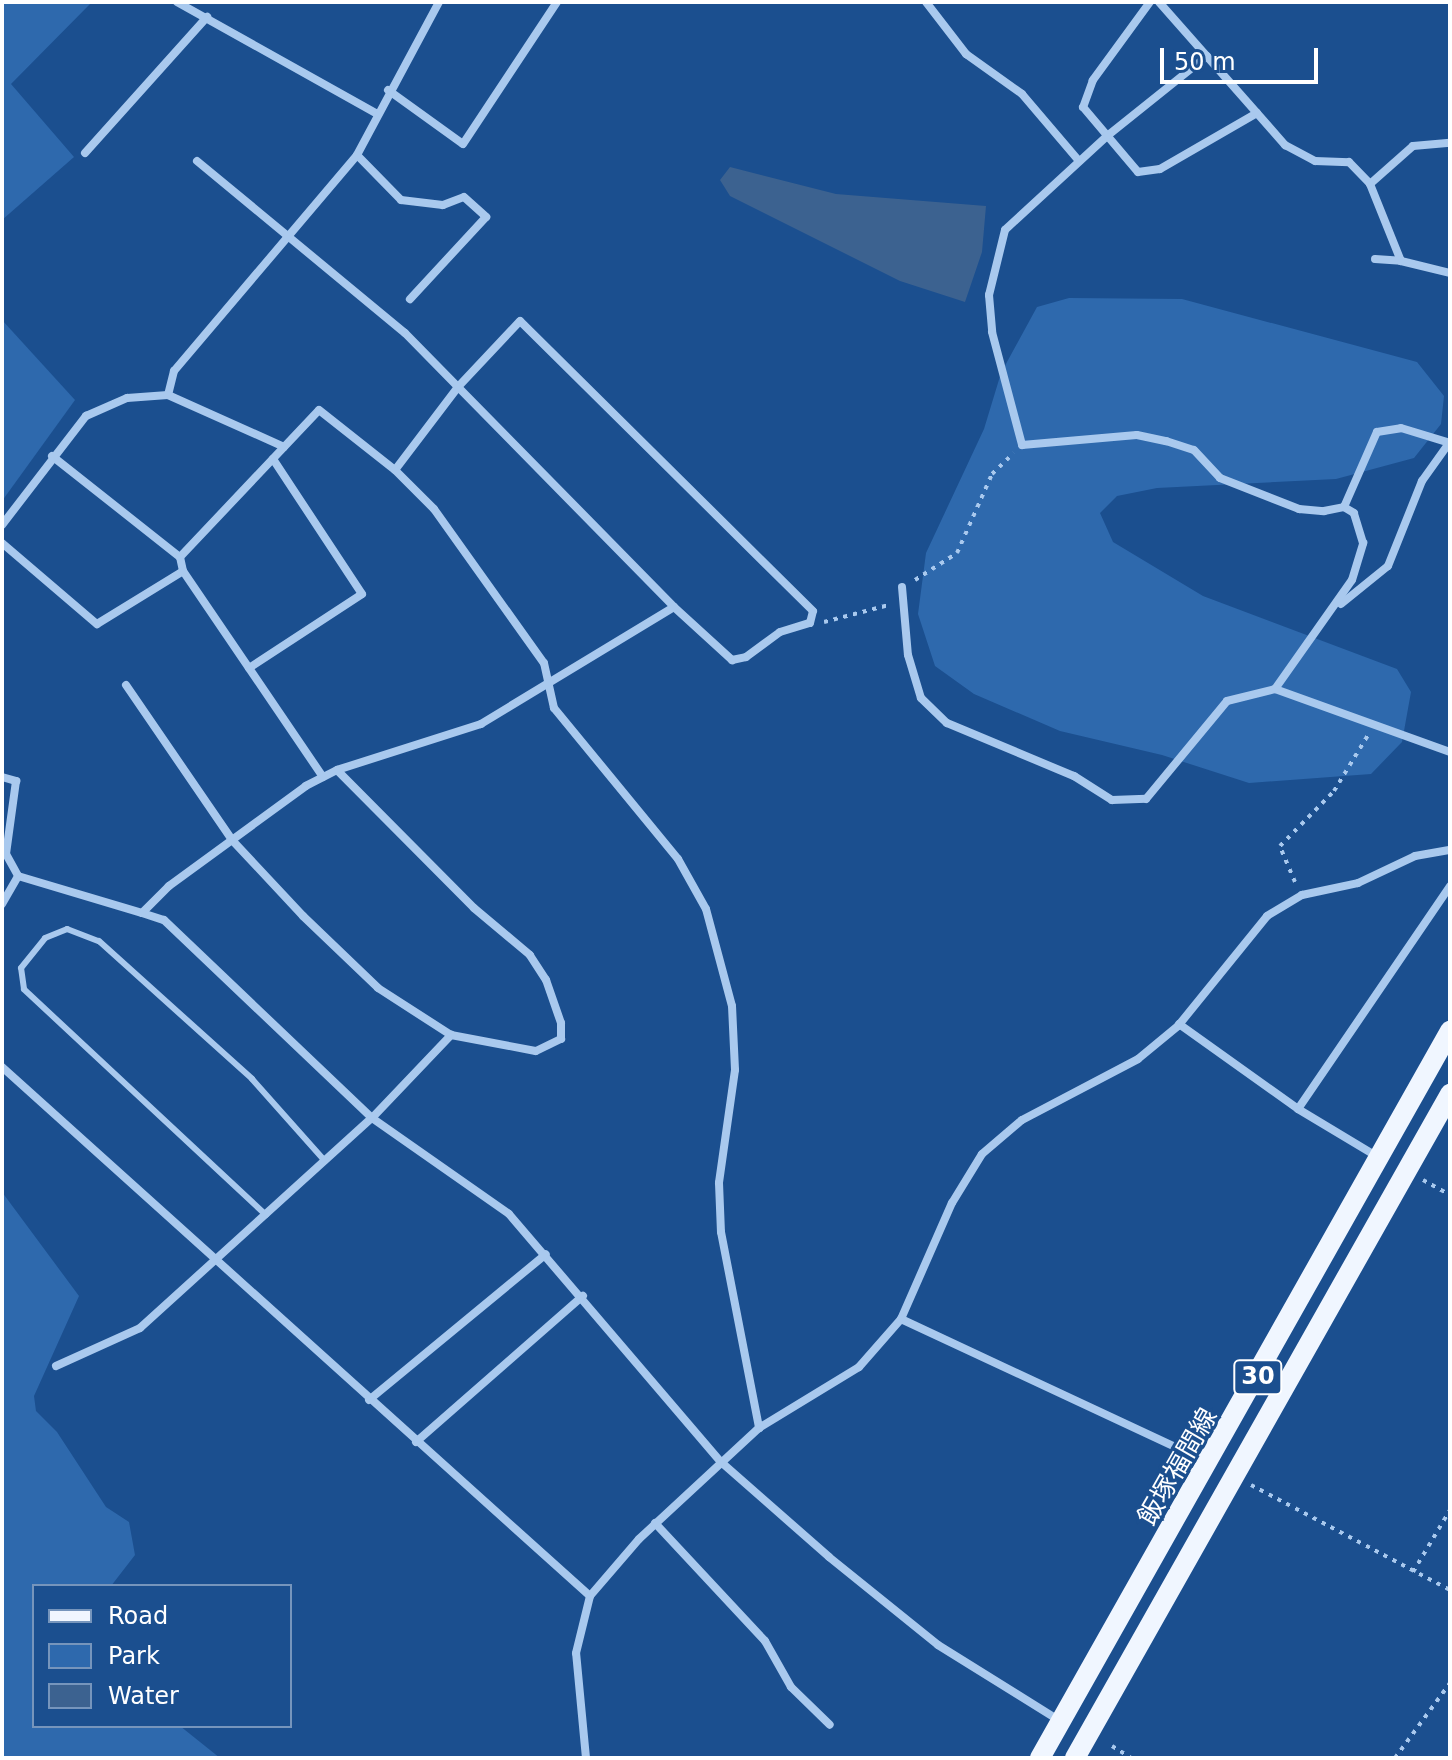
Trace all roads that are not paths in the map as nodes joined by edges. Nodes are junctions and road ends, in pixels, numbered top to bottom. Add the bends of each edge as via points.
1 (177, 2) edge
2 (439, 2) edge
3 (557, 2) edge
4 (926, 2) edge
5 (1150, 2) edge
6 (1159, 2) edge
7 (207, 17) junction
8 (1207, 56) junction
9 (388, 90) junction
10 (376, 113) junction
11 (1257, 113) junction
12 (1106, 137) junction
13 (1450, 143) edge
14 (85, 153) dead end
15 (357, 155) junction
16 (197, 161) dead end
17 (1079, 161) junction
18 (1370, 184) junction
19 (290, 236) junction
20 (1375, 259) dead end
21 (1401, 261) junction
22 (1450, 273) edge
23 (410, 299) dead end
24 (458, 387) junction
25 (168, 395) junction
26 (1448, 444) edge
27 (284, 447) junction
28 (52, 456) junction
29 (273, 459) junction
30 (395, 470) junction
31 (1344, 507) junction
32 (2, 525) edge
33 (2, 543) edge
34 (180, 557) junction
35 (183, 571) junction
36 (902, 587) road end
37 (674, 607) junction
38 (1337, 607) junction
39 (249, 668) junction
40 (126, 685) dead end
41 (548, 686) junction
42 (1275, 689) junction
43 (1450, 752) edge
44 (337, 770) junction
45 (2, 777) edge
46 (323, 777) junction
47 (232, 840) junction
48 (1450, 850) edge
49 (18, 876) junction
50 (1450, 886) edge
51 (2, 904) edge
52 (142, 913) junction
53 (1179, 1024) junction
54 (1450, 1031) edge
55 (451, 1035) junction
56 (2, 1067) edge
57 (1450, 1094) edge
58 (1298, 1109) junction
59 (372, 1118) junction
60 (1380, 1157) junction
61 (325, 1161) junction
62 (266, 1215) junction
63 (546, 1254) junction
64 (214, 1262) junction
65 (583, 1296) junction
66 (901, 1319) junction
67 (56, 1366) dead end
68 (369, 1400) junction
69 (759, 1428) junction
70 (416, 1442) junction
71 (721, 1462) junction
72 (1210, 1463) junction
73 (655, 1523) junction
74 (590, 1596) junction
75 (1061, 1721) junction
76 (830, 1725) dead end
77 (586, 1758) edge
78 (1040, 1758) edge
79 (1075, 1758) edge

1 - 7 street
2 - 9 street
3 - 9 street via 463,144
4 - 17 street via 966,54 1022,94
5 - 12 street via 1093,80 1083,107
6 - 8 street
7 - 10 street
7 - 14 street
8 - 11 street
8 - 12 street
9 - 10 street
10 - 15 street
11 - 12 street via 1160,169 1138,172
11 - 18 street via 1285,145 1315,161 1349,162
12 - 17 street
13 - 18 street via 1413,146
15 - 19 street
15 - 23 street via 401,200 443,205 464,197 486,217
16 - 19 street
17 - 31 street via 1013,218 1005,230 989,295 992,332 1022,445 1137,435 1194,450 1220,478 1299,509
18 - 21 street
19 - 24 street via 405,333
19 - 25 street via 174,371
20 - 21 street
21 - 22 street
24 - 30 street
24 - 37 street
24 - 37 street via 520,321 813,611 810,623 780,632 746,657 732,660
25 - 27 street
25 - 28 street via 127,398 86,416
26 - 31 street via 1401,428 1377,432
26 - 38 street via 1422,481 1388,566
27 - 29 street
27 - 30 street via 319,410
28 - 32 street
28 - 34 street
29 - 34 street
29 - 39 street via 362,594
30 - 41 street via 434,509 544,663
31 - 38 street via 1354,513 1363,543
33 - 35 street via 97,624
34 - 35 street
35 - 39 street
36 - 42 street via 908,655 921,698 947,723 1074,776 1112,800 1146,799 1227,701
37 - 41 street
38 - 42 street
39 - 46 street
40 - 47 street
41 - 44 street via 481,724
41 - 69 street via 554,708 678,859 706,909 721,957 732,1006 735,1070 719,1183 721,1232
42 - 43 street
44 - 46 street
44 - 55 street via 474,908 530,955 561,1023 561,1039 536,1051
45 - 49 street via 16,781 6,854
46 - 47 street
47 - 52 street
47 - 55 street via 378,988
48 - 53 street via 1415,856 1358,883 1302,895 1267,916
49 - 51 street
49 - 52 street
50 - 58 street
52 - 59 street via 164,920
53 - 58 street
53 - 66 street via 1138,1059 1022,1120 982,1154 952,1203
54 - 60 main road, 飯塚福間線 / 30
55 - 59 street
56 - 64 street
57 - 79 main road, 飯塚福間線 / 30
58 - 60 street
59 - 61 street
59 - 63 street via 509,1214
60 - 72 main road, 飯塚福間線 / 30
61 - 62 street
61 - 62 lane via 252,1079 99,941 67,929 45,938 21,968 24,989
62 - 64 street
63 - 65 street
63 - 68 street
64 - 67 street via 140,1328
64 - 68 street
65 - 70 street
65 - 71 street
66 - 69 street via 859,1367
66 - 72 street
68 - 70 street
69 - 71 street
70 - 74 street
71 - 73 street
71 - 75 street via 938,1645
72 - 75 main road, 飯塚福間線 / 30
73 - 74 street
73 - 76 street via 765,1641 791,1687
74 - 77 street via 576,1653
75 - 78 main road, 飯塚福間線 / 30

